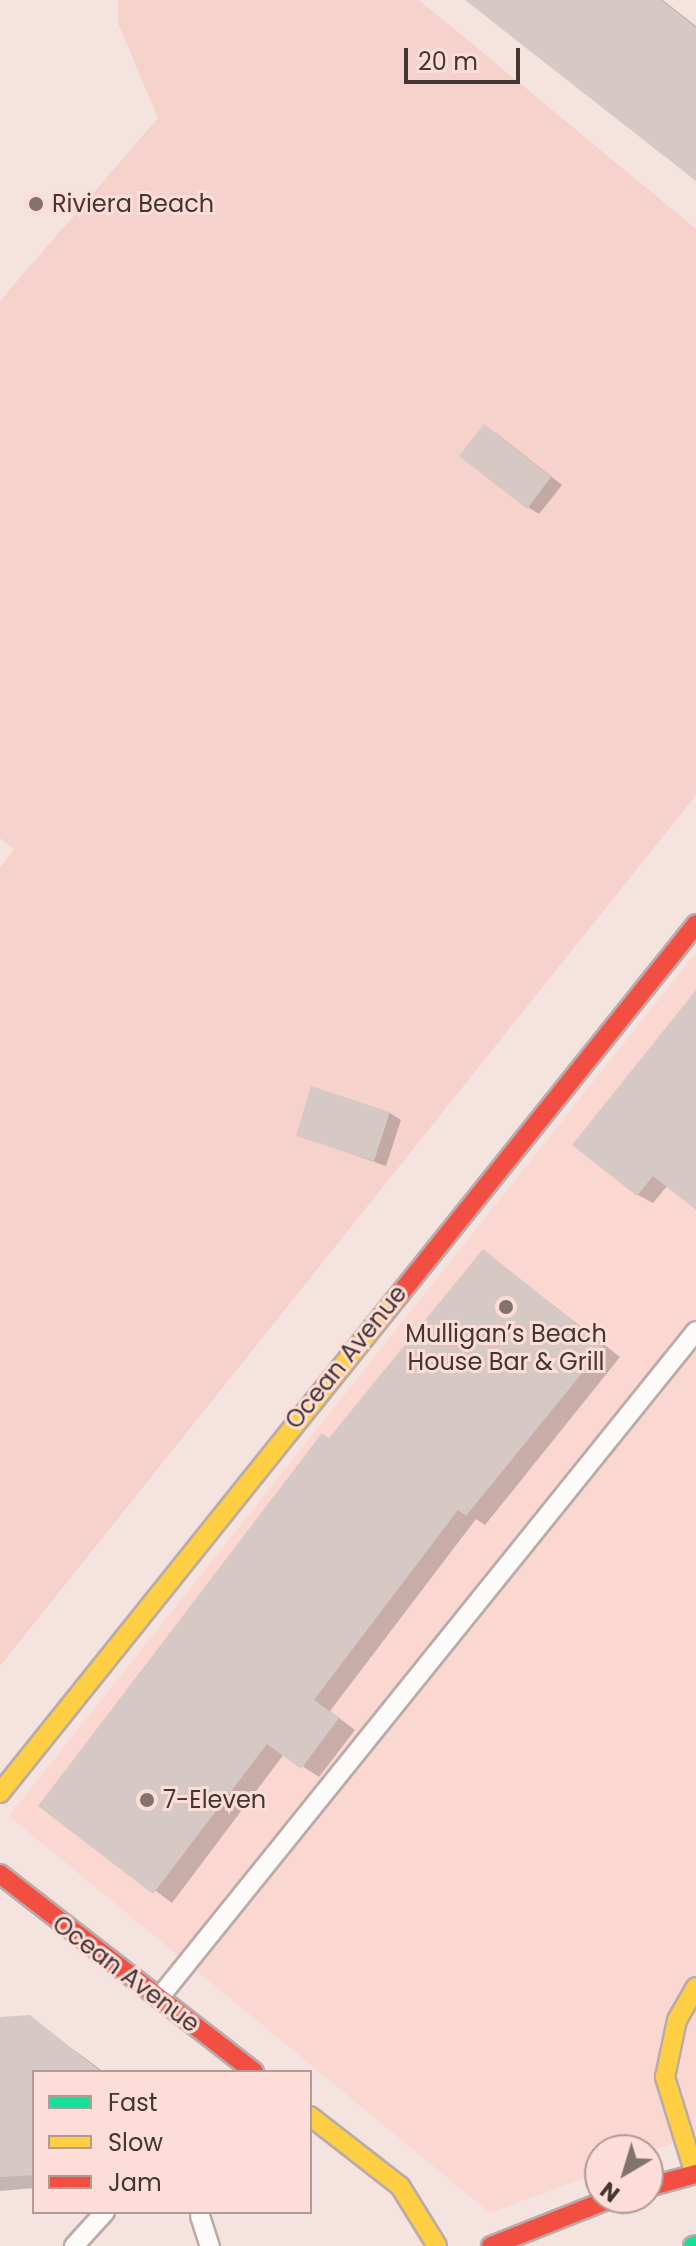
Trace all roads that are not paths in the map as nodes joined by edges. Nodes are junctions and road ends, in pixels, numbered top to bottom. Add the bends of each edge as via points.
1 (696, 924) edge
2 (696, 1331) edge
3 (689, 1353) edge
4 (0, 1793) edge
5 (0, 1874) edge
6 (696, 1987) edge
7 (159, 1998) junction
8 (251, 2070) edge
9 (312, 2118) edge
10 (696, 2174) edge
11 (664, 2183) edge
12 (584, 2209) edge
13 (103, 2214) edge
14 (200, 2216) dead end
15 (74, 2246) edge
16 (210, 2246) edge
17 (437, 2246) edge
18 (491, 2246) edge

1 - 4 street, Ocean Avenue
2 - 3 lane
3 - 7 lane
5 - 7 street, Ocean Avenue
6 - 10 street via 677,2020 665,2077
7 - 8 street, Ocean Avenue
9 - 17 street via 400,2186
10 - 11 street
12 - 18 street
13 - 15 lane
14 - 16 lane

